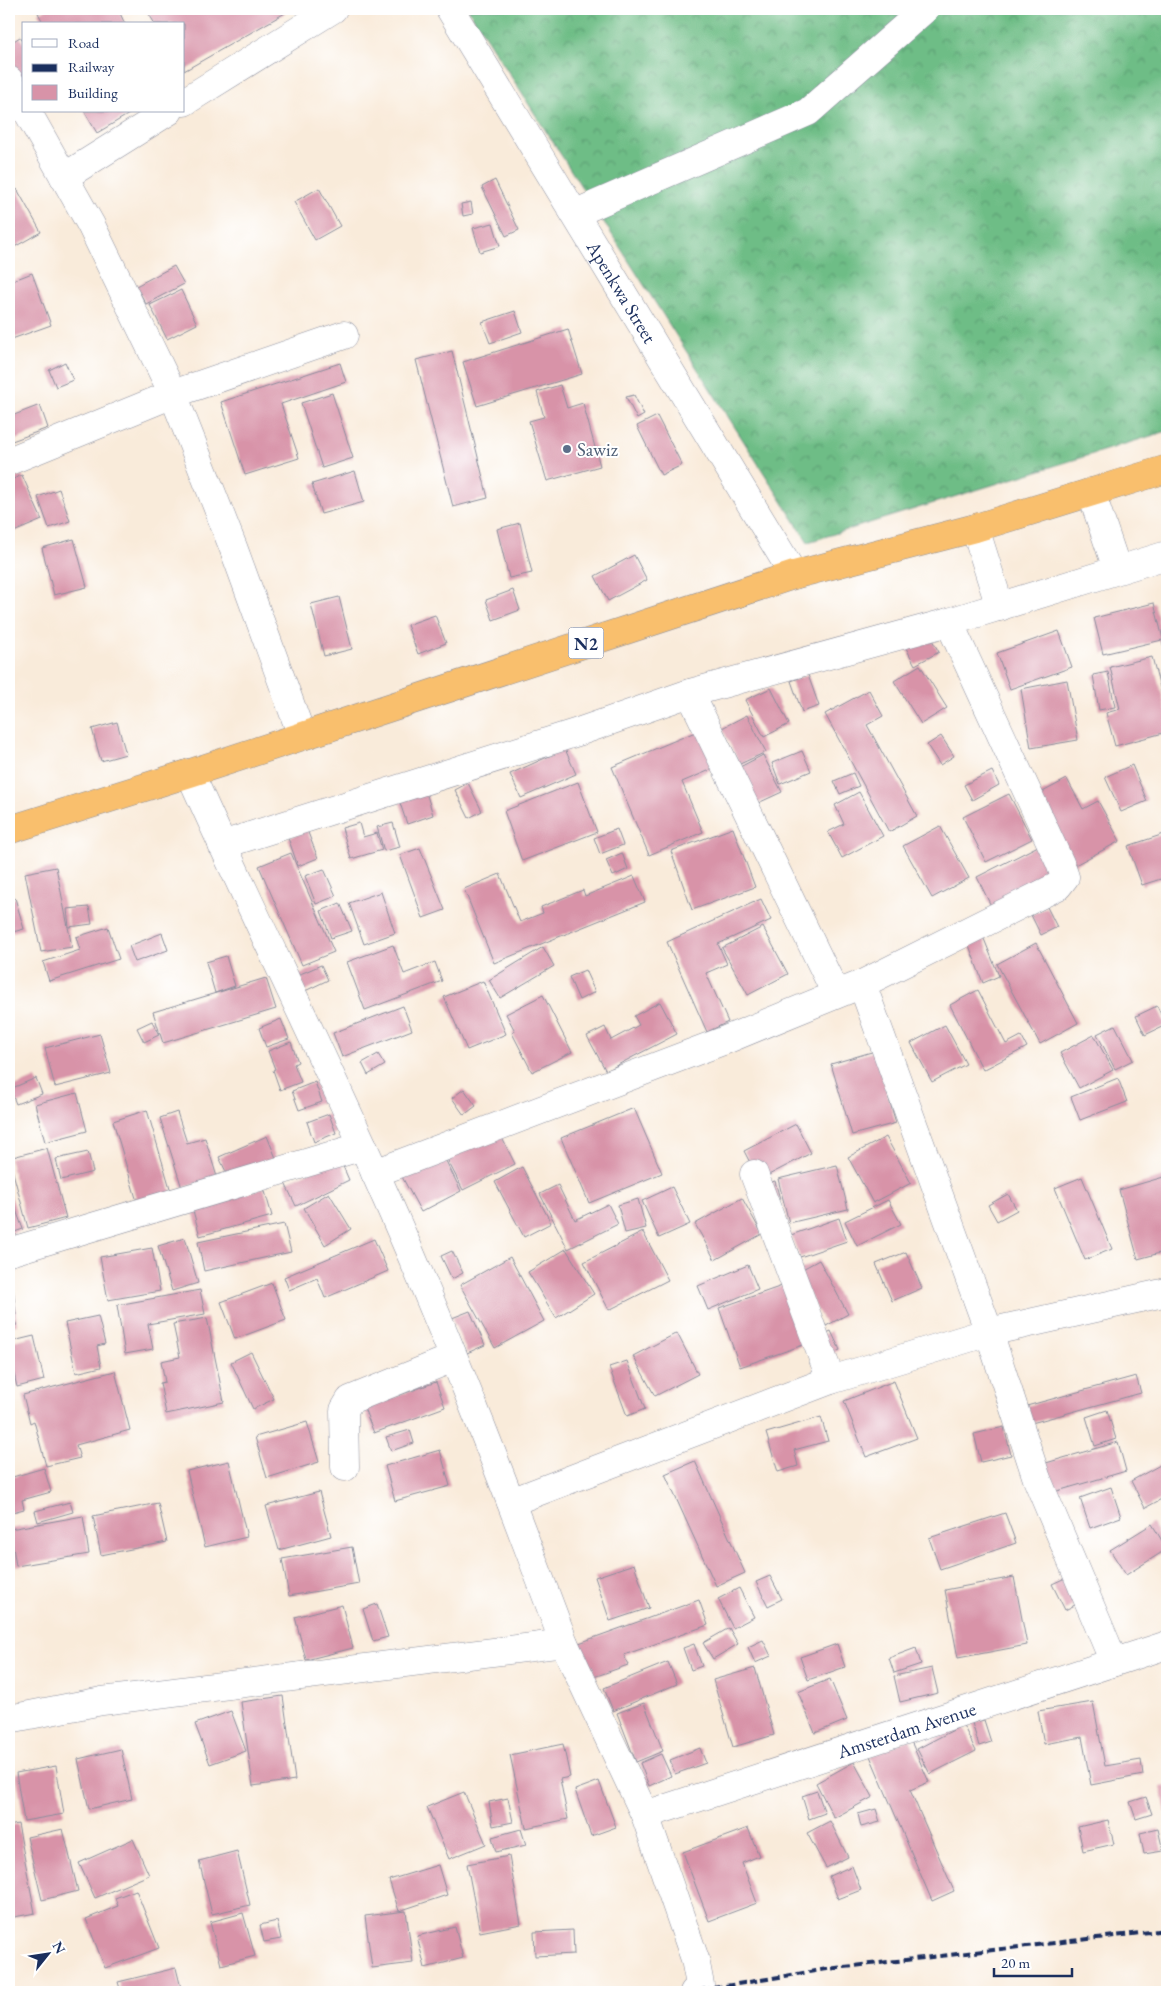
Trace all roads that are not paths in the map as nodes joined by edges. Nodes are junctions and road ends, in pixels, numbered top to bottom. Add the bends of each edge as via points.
1 (333, 9) edge
2 (450, 9) edge
3 (925, 9) edge
4 (9, 80) edge
5 (185, 101) edge
6 (22, 103) edge
7 (28, 112) edge
8 (167, 112) edge
9 (64, 177) junction
10 (576, 213) junction
11 (344, 336) dead end
12 (173, 394) junction
13 (9, 461) edge
14 (1167, 469) edge
15 (1091, 492) junction
16 (975, 528) junction
17 (1167, 555) edge
18 (1117, 570) junction
19 (794, 575) junction
20 (1000, 607) junction
21 (949, 622) junction
22 (690, 693) junction
23 (302, 736) junction
24 (190, 773) junction
25 (9, 830) edge
26 (222, 845) junction
27 (862, 984) junction
28 (836, 994) junction
29 (363, 1146) junction
30 (375, 1173) junction
31 (754, 1174) dead end
32 (9, 1252) edge
33 (1167, 1292) edge
34 (989, 1332) junction
35 (453, 1358) junction
36 (831, 1380) junction
37 (345, 1467) dead end
38 (511, 1502) junction
39 (564, 1643) junction
40 (1167, 1645) edge
41 (1114, 1662) junction
42 (9, 1719) edge
43 (645, 1815) junction
44 (694, 1992) edge

1 - 5 street
2 - 10 street, Apenkwa Street
3 - 10 street via 808,112
4 - 6 street
7 - 9 street
8 - 9 street
9 - 12 street via 91,225
10 - 19 street, Apenkwa Street
11 - 12 street
12 - 13 street
12 - 23 street via 234,548
14 - 15 highway, N2
15 - 16 highway, N2
15 - 18 street
16 - 19 highway, N2
16 - 20 street
17 - 18 street
18 - 20 street
19 - 23 highway, N2
20 - 21 street
21 - 22 street
21 - 27 street via 1065,877 1048,892
22 - 26 street
22 - 28 street
23 - 24 highway, N2
24 - 25 highway, N2
24 - 26 street
26 - 29 street
27 - 28 street
27 - 34 street
28 - 30 street via 723,1041
29 - 30 street
29 - 32 street
30 - 35 street
31 - 36 street
33 - 34 street
34 - 36 street
34 - 41 street via 1037,1479
35 - 37 street via 350,1400 344,1410
35 - 38 street
36 - 38 street
38 - 39 street
39 - 42 street via 102,1701
39 - 43 street
40 - 41 street, Amsterdam Avenue
41 - 43 street, Amsterdam Avenue
43 - 44 street via 695,1959 700,1985

